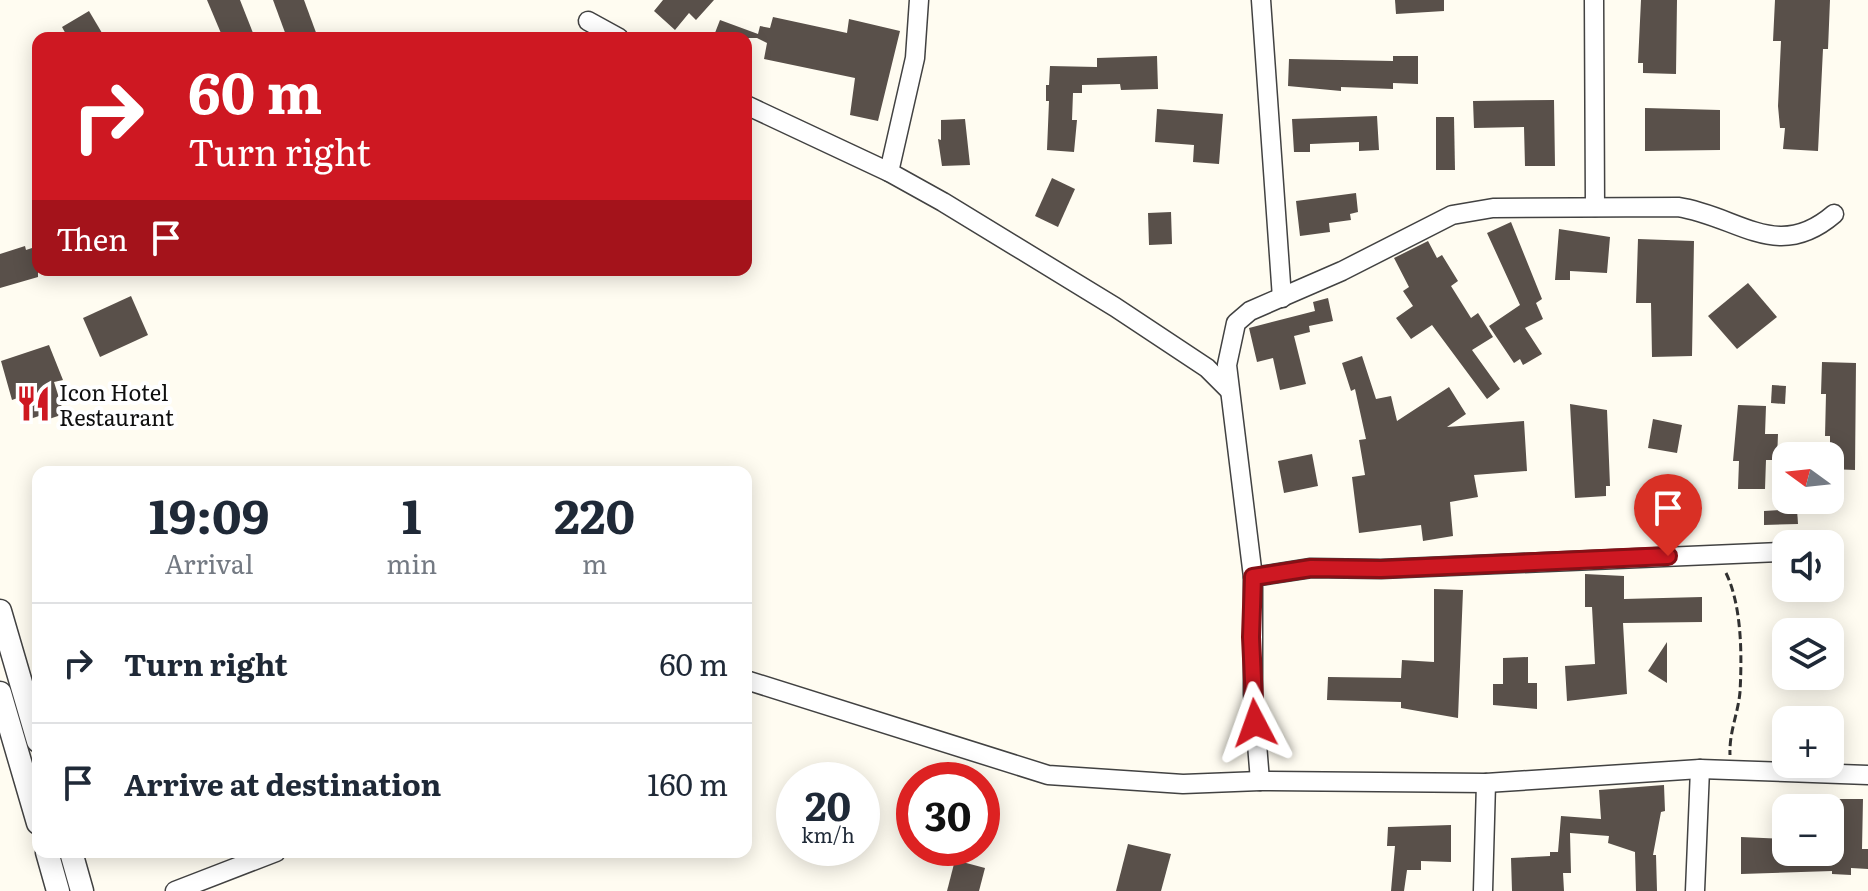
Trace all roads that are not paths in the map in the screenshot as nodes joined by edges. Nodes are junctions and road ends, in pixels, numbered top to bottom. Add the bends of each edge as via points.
1 (919, 0) edge
2 (1261, 0) edge
3 (1594, 0) edge
4 (588, 21) dead end
5 (608, 32) edge
6 (752, 108) edge
7 (889, 172) junction
8 (1595, 207) junction
9 (1834, 214) dead end
10 (1282, 298) junction
11 (1229, 390) junction
12 (1772, 552) edge
13 (1253, 577) junction
14 (0, 611) edge
15 (752, 682) edge
16 (0, 693) edge
17 (32, 720) edge
18 (1700, 769) junction
19 (1868, 775) edge
20 (1260, 781) junction
21 (1486, 783) junction
22 (32, 802) edge
23 (49, 858) edge
24 (73, 858) edge
25 (260, 858) edge
26 (58, 891) edge
27 (82, 891) edge
28 (175, 891) edge
29 (1483, 891) edge
30 (1695, 891) edge

1 - 7 street via 915,58
2 - 10 street
3 - 8 street
4 - 5 street
6 - 7 street
7 - 11 street via 1115,307 1207,368
8 - 9 street via 1699,210 1752,233 1777,236 1805,234
8 - 10 street via 1493,208 1452,215
10 - 11 street via 1236,323 1229,346
11 - 13 street
12 - 13 street via 1311,568
13 - 20 street via 1253,694
14 - 17 street
15 - 20 street via 1048,775 1171,784
16 - 22 street
18 - 19 street
18 - 21 street
18 - 30 street
20 - 21 street
21 - 29 street
23 - 26 street
24 - 27 street
25 - 28 street

